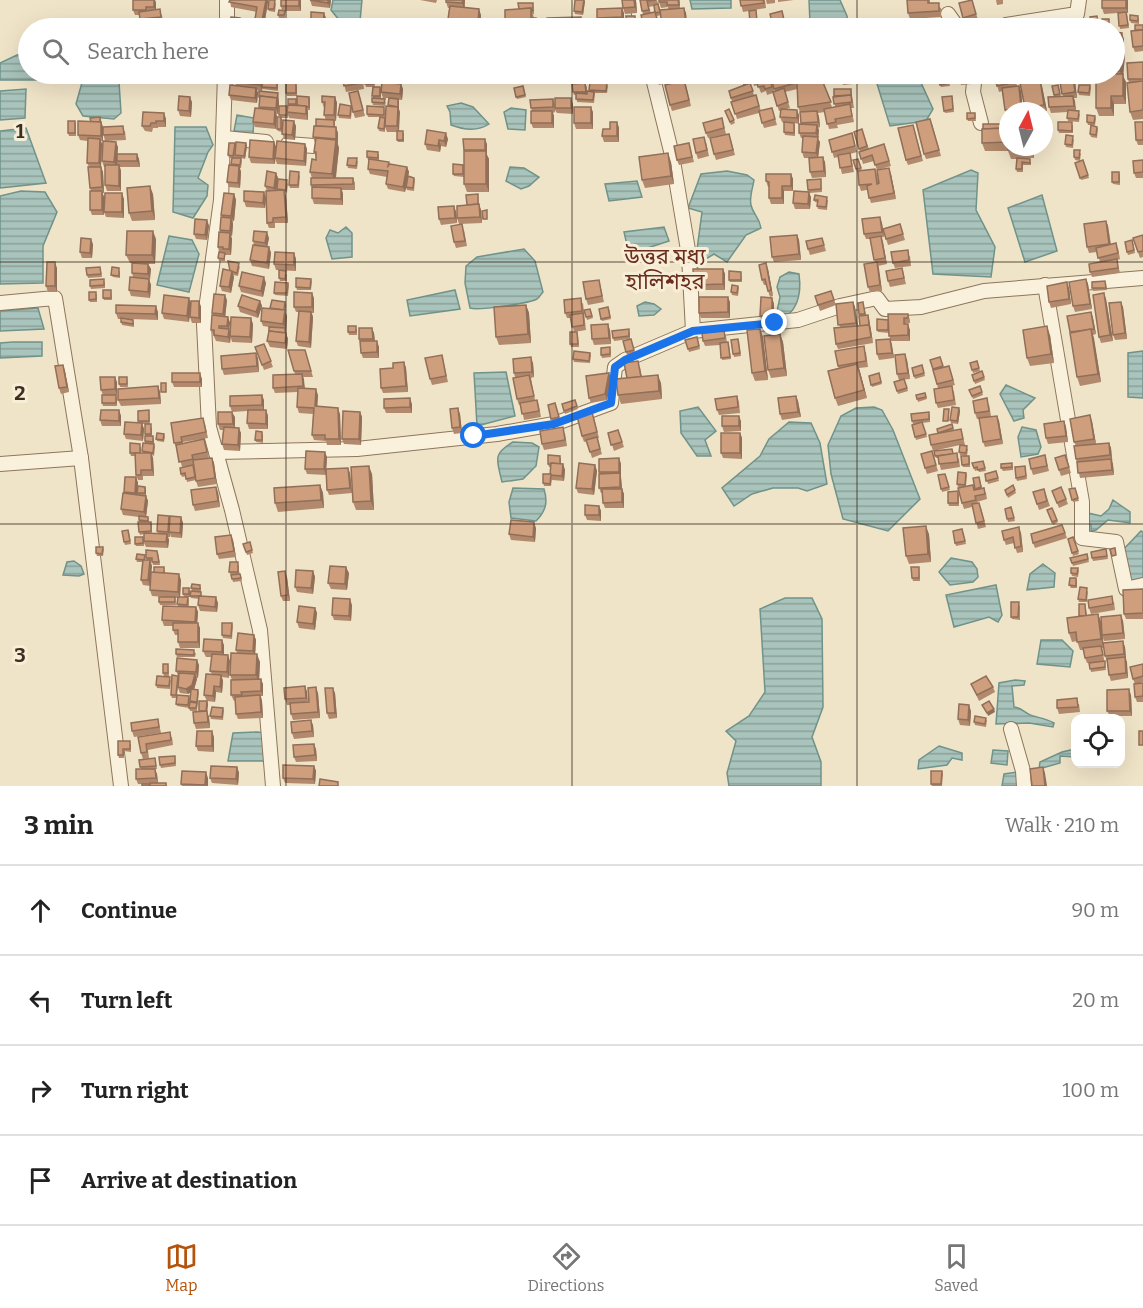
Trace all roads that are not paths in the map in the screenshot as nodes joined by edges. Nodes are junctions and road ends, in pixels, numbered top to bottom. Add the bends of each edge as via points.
1 (227, 0) edge
2 (637, 0) edge
3 (1079, 0) edge
4 (948, 14) dead end
5 (227, 18) edge
6 (640, 18) edge
7 (951, 18) edge
8 (1051, 18) edge
9 (225, 84) edge
10 (654, 84) edge
11 (974, 84) edge
12 (981, 123) edge
13 (224, 138) junction
14 (314, 146) edge
15 (1143, 278) edge
16 (1046, 285) junction
17 (0, 303) edge
18 (693, 331) junction
19 (216, 452) junction
20 (81, 458) junction
21 (0, 464) edge
22 (1143, 585) edge
23 (1011, 729) dead end
24 (121, 786) edge
25 (273, 786) edge
26 (1024, 786) edge

1 - 5 street
2 - 6 street
3 - 8 street via 1077,14
4 - 7 street
9 - 13 street
10 - 18 street via 672,155 689,256
11 - 12 street
13 - 14 street
13 - 19 street via 221,200 204,324 209,427
15 - 16 street
16 - 18 street via 984,291 921,307 885,309 877,298 798,320
16 - 22 street via 1082,502 1082,538 1116,542 1126,589
17 - 20 street via 55,298
18 - 19 street via 615,367 611,403 554,424 357,449
19 - 25 street via 260,630
20 - 21 street
20 - 24 street
23 - 26 street

